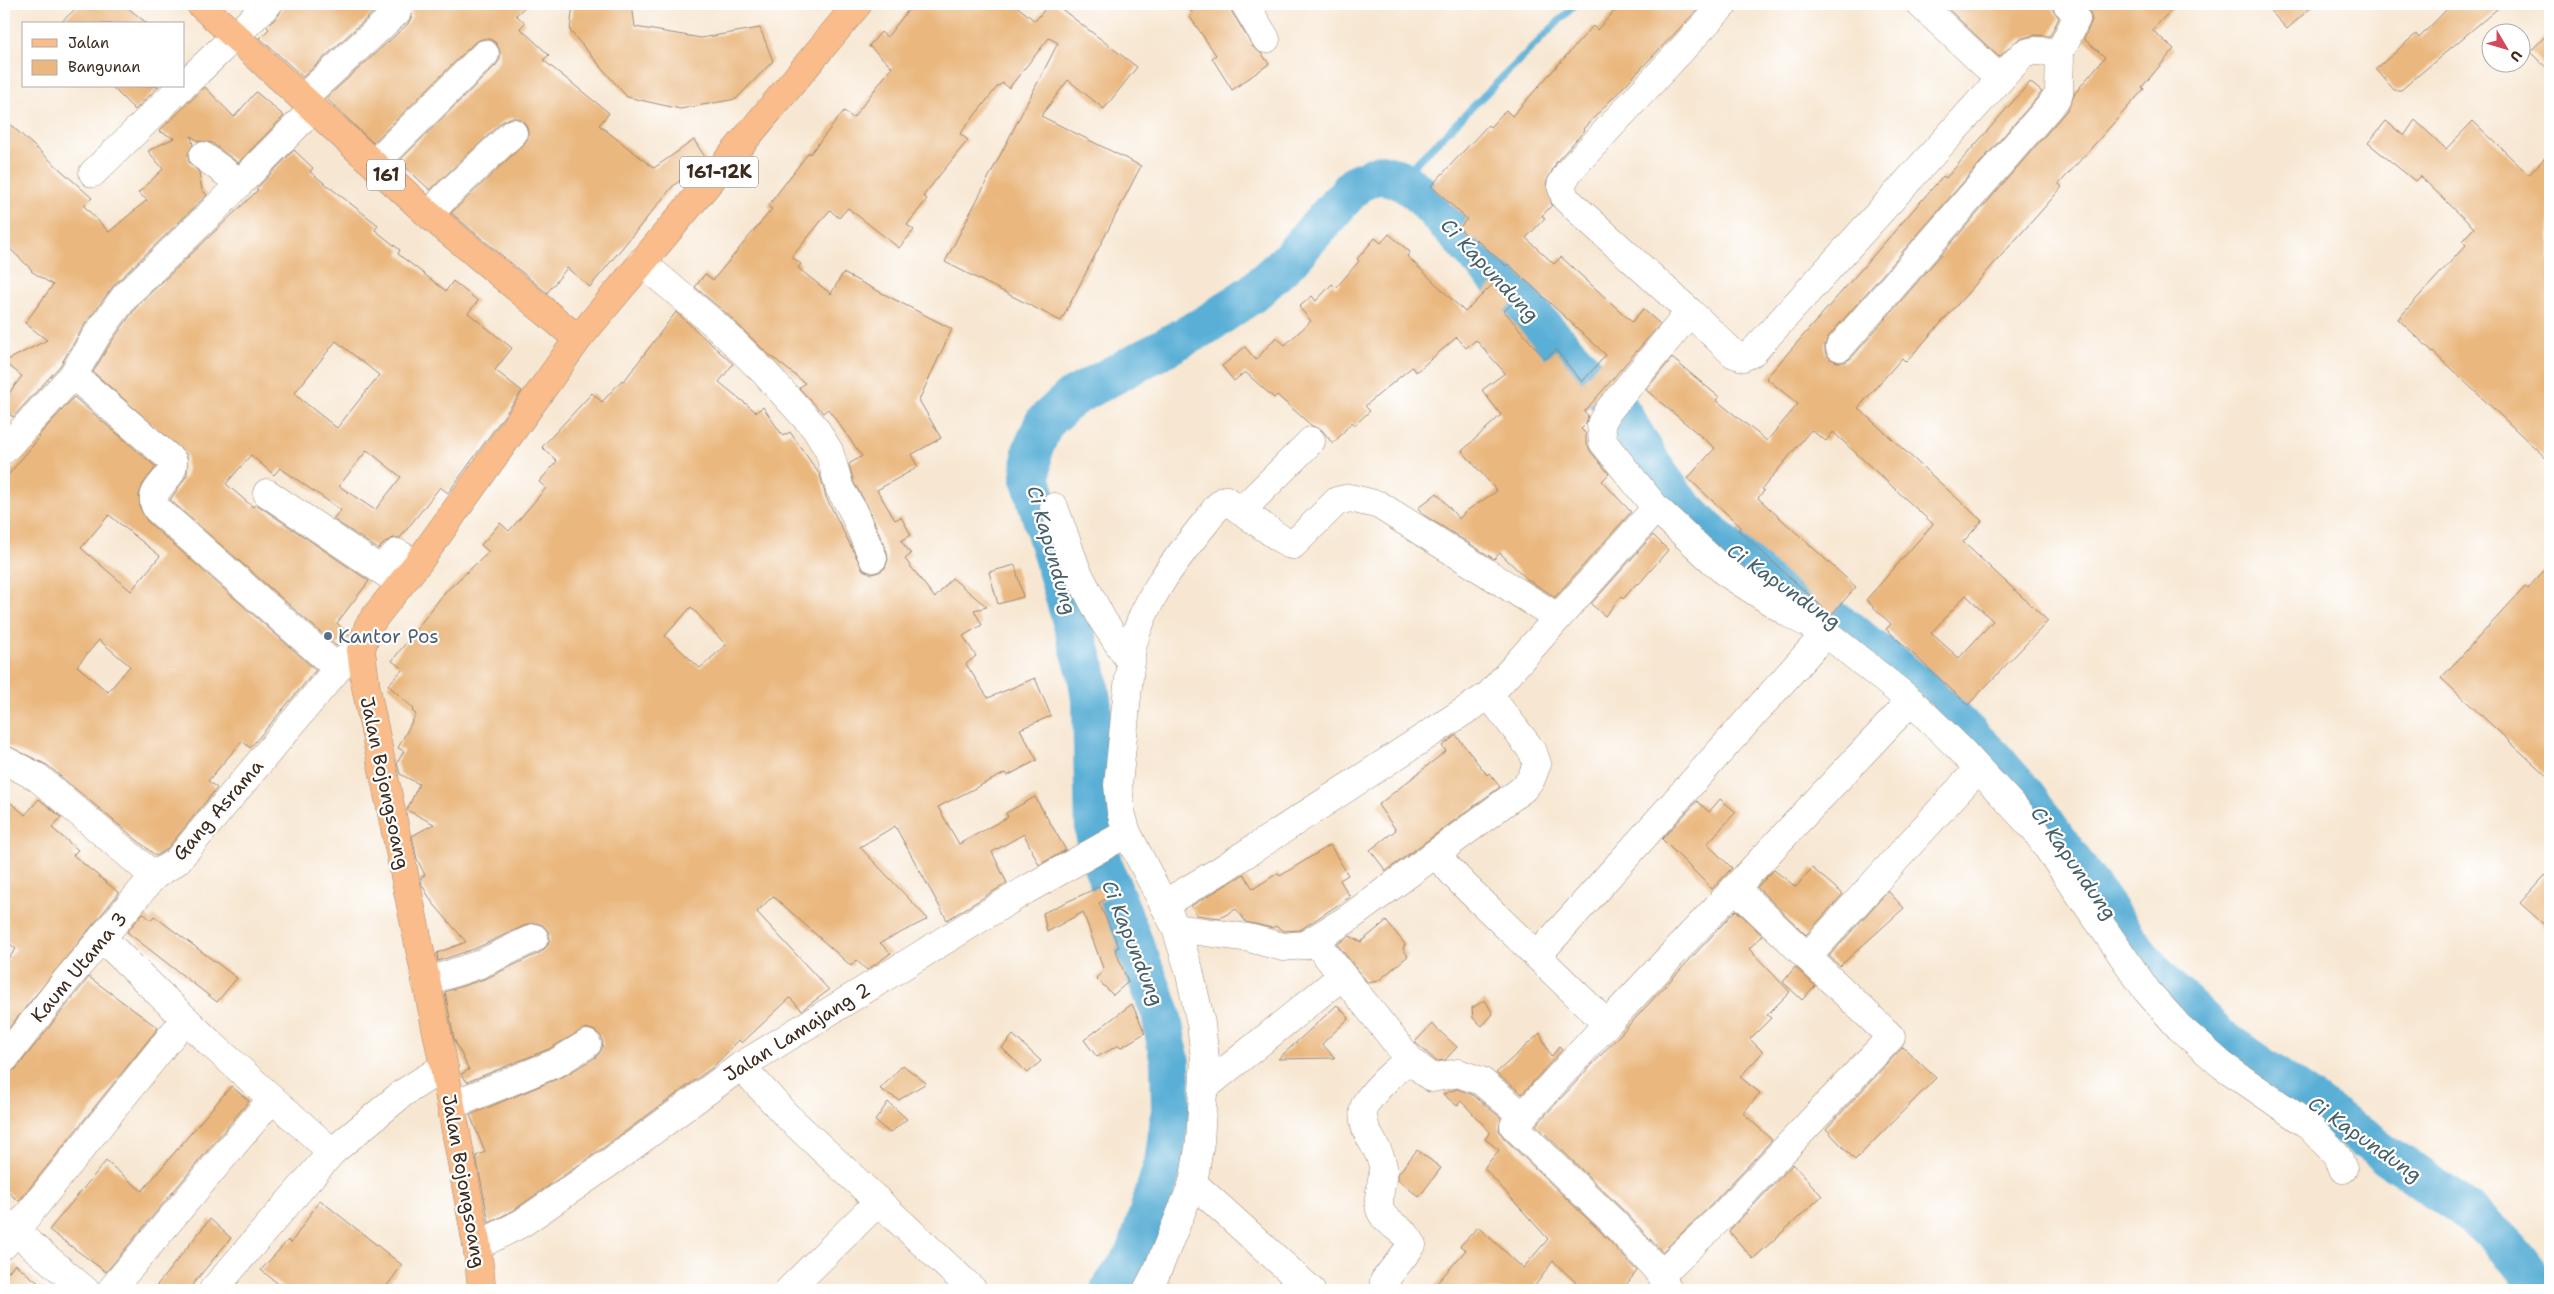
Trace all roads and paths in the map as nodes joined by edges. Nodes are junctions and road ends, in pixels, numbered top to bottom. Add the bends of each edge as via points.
1 (200, 4) edge
2 (268, 4) edge
3 (858, 4) edge
4 (1246, 4) edge
5 (1724, 4) edge
6 (1920, 4) edge
7 (2067, 4) edge
8 (397, 12) dead end
9 (234, 35) junction
10 (1266, 38) dead end
11 (2060, 52) junction
12 (485, 54) dead end
13 (2000, 79) junction
14 (185, 83) edge
15 (180, 88) edge
16 (308, 103) junction
17 (513, 133) dead end
18 (203, 156) dead end
19 (374, 164) junction
20 (93, 174) dead end
21 (242, 180) junction
22 (429, 215) junction
23 (641, 262) junction
24 (1690, 312) junction
25 (578, 339) junction
26 (1840, 347) dead end
27 (74, 375) junction
28 (1311, 440) dead end
29 (4, 450) edge
30 (267, 493) dead end
31 (1054, 507) dead end
32 (1656, 508) junction
33 (1242, 510) junction
34 (873, 558) dead end
35 (399, 572) junction
36 (1557, 617) junction
37 (1826, 632) junction
38 (363, 639) junction
39 (1131, 663) junction
40 (338, 668) junction
41 (1489, 695) junction
42 (1911, 701) junction
43 (4, 760) edge
44 (1978, 769) junction
45 (1121, 835) junction
46 (1435, 854) junction
47 (154, 876) junction
48 (1735, 888) junction
49 (1164, 904) junction
50 (1176, 928) junction
51 (102, 938) junction
52 (534, 938) dead end
53 (1314, 940) junction
54 (1537, 956) junction
55 (1808, 956) junction
56 (1342, 976) junction
57 (426, 982) junction
58 (185, 1019) junction
59 (1607, 1024) junction
60 (587, 1044) dead end
61 (4, 1059) edge
62 (1410, 1060) junction
63 (740, 1066) junction
64 (444, 1067) junction
65 (1204, 1088) junction
66 (271, 1100) junction
67 (452, 1105) junction
68 (1523, 1116) junction
69 (332, 1152) junction
70 (2343, 1169) dead end
71 (1193, 1183) junction
72 (879, 1201) junction
73 (7, 1233) edge
74 (477, 1246) junction
75 (1664, 1282) edge
76 (85, 1290) edge
77 (110, 1290) edge
78 (213, 1290) edge
79 (482, 1290) edge
80 (789, 1290) edge
81 (973, 1290) edge
82 (1146, 1290) edge
83 (1312, 1290) edge
84 (1387, 1290) edge

1 - 9 main road, 161
2 - 9 street
3 - 23 main road, 161-12K
4 - 10 street
5 - 24 street via 1569,171 1561,185 1565,198
6 - 13 street
7 - 11 street via 2076,19
8 - 16 street
9 - 14 street
9 - 16 main road, 161
11 - 13 street via 2023,54
11 - 26 street via 2056,99
12 - 19 street
13 - 24 street via 1752,353 1743,357 1734,354
15 - 20 street
16 - 19 main road, 161
16 - 21 street
17 - 22 street
18 - 21 street via 233,178
19 - 22 main road, 161
21 - 27 street via 126,295 98,333
22 - 25 main road, 161
23 - 25 main road, 161-12K
23 - 34 street via 717,326 815,428 829,451 840,489 852,508
24 - 32 street via 1608,411 1601,424 1603,442
25 - 35 main road, Jalan Bojongsoang
27 - 29 street
27 - 40 street via 173,462 172,470 154,495 153,503 158,509
28 - 33 street
30 - 35 street
31 - 39 street via 1076,571
32 - 36 street
32 - 37 street via 1725,572 1790,614
33 - 36 street via 1293,546 1337,501 1350,498 1379,505
33 - 39 street via 1230,502 1222,502 1175,559 1136,631
35 - 38 main road, Jalan Bojongsoang
36 - 41 street
37 - 42 street
37 - 54 street
38 - 40 street, Gang Asrama
38 - 57 main road, Jalan Bojongsoang via 361,665
39 - 45 street via 1118,785
40 - 47 street, Gang Asrama via 176,861
41 - 46 street via 1538,764 1532,779 1523,789
41 - 49 street
42 - 44 street
42 - 48 street
43 - 47 street via 36,777
44 - 55 street
44 - 70 street via 2035,830 2147,991 2179,1026 2222,1064 2307,1124 2336,1154
45 - 49 street
45 - 63 street, Jalan Lamajang 2
46 - 53 street
46 - 54 street
47 - 51 street, Kaum Utama 3
48 - 55 street
48 - 59 street
49 - 50 street
50 - 53 street via 1249,938 1283,947 1305,945
50 - 65 street via 1201,1024
51 - 58 street
51 - 61 street, Kaum Utama 3
52 - 57 street via 480,964
53 - 56 street
54 - 59 street
55 - 75 street via 1891,1037
56 - 62 street
56 - 65 street
57 - 64 main road, Jalan Bojongsoang
58 - 66 street
58 - 73 street
59 - 68 street
60 - 67 street via 556,1063
62 - 68 street via 1432,1078 1458,1073 1481,1080
62 - 84 street via 1366,1104 1363,1118 1382,1165 1384,1179 1380,1210 1410,1238 1412,1245 1384,1280
63 - 72 street via 786,1115
63 - 74 street, Jalan Lamajang 2 via 522,1223
64 - 67 main road, Jalan Bojongsoang
64 - 69 street via 403,1093
65 - 71 street
66 - 69 street
66 - 77 street
67 - 74 main road, Jalan Bojongsoang
68 - 75 street via 1514,1126 1612,1221
69 - 78 street
71 - 82 street via 1158,1269
71 - 83 street
72 - 80 street
72 - 81 street
73 - 76 street
74 - 79 main road, Jalan Bojongsoang

